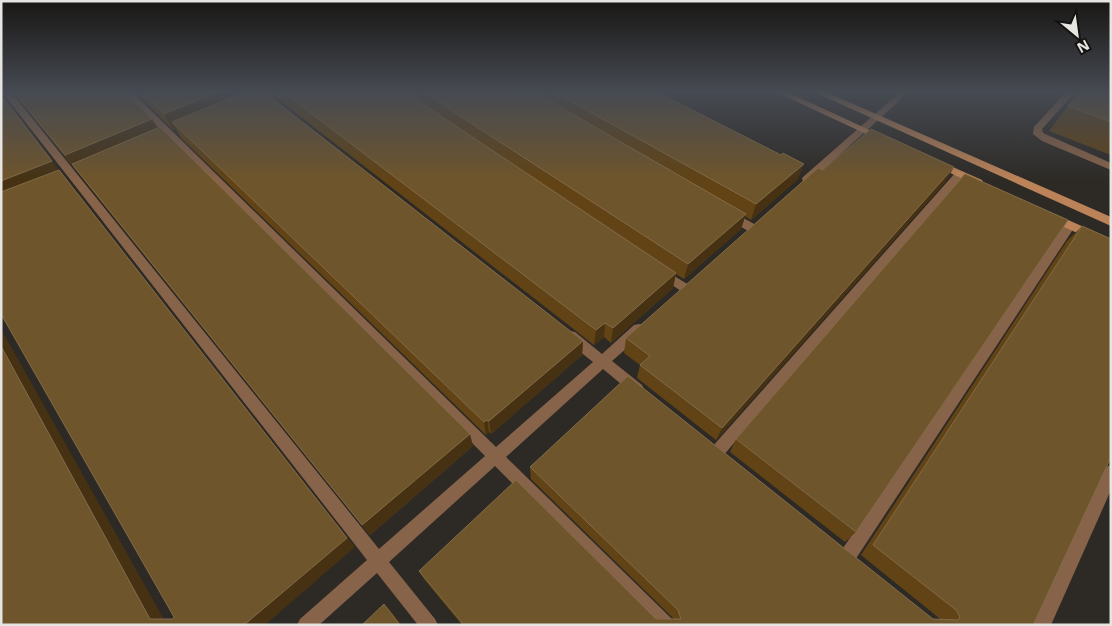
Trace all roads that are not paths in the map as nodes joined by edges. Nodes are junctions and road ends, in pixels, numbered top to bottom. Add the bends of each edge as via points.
1 (29, 121) edge
2 (157, 121) edge
3 (844, 121) edge
4 (873, 121) edge
5 (883, 121) edge
6 (1044, 121) edge
7 (863, 130) junction
8 (890, 142) edge
9 (925, 158) edge
10 (1111, 167) edge
11 (960, 174) junction
12 (986, 186) edge
13 (794, 190) edge
14 (719, 209) edge
15 (1036, 209) edge
16 (1111, 222) edge
17 (1070, 225) junction
18 (752, 228) edge
19 (1111, 244) edge
20 (653, 266) edge
21 (671, 300) edge
22 (651, 318) edge
23 (563, 331) edge
24 (602, 362) junction
25 (648, 398) edge
26 (717, 452) edge
27 (495, 457) junction
28 (1111, 472) edge
29 (847, 557) edge
30 (378, 561) junction
31 (306, 625) edge
32 (430, 625) edge
33 (666, 625) edge
34 (1042, 625) edge

1 - 30 street
2 - 27 street
3 - 7 street
4 - 7 street
5 - 16 street
6 - 10 street via 1037,129 1045,140
7 - 8 street
7 - 13 street via 804,175
9 - 11 street
11 - 12 street
11 - 26 street
14 - 18 street
15 - 17 street
17 - 19 street
17 - 29 street
20 - 21 street via 689,284
22 - 24 street
23 - 24 street
24 - 25 street
24 - 27 street
27 - 30 street
27 - 33 street
28 - 34 street
30 - 31 street
30 - 32 street

